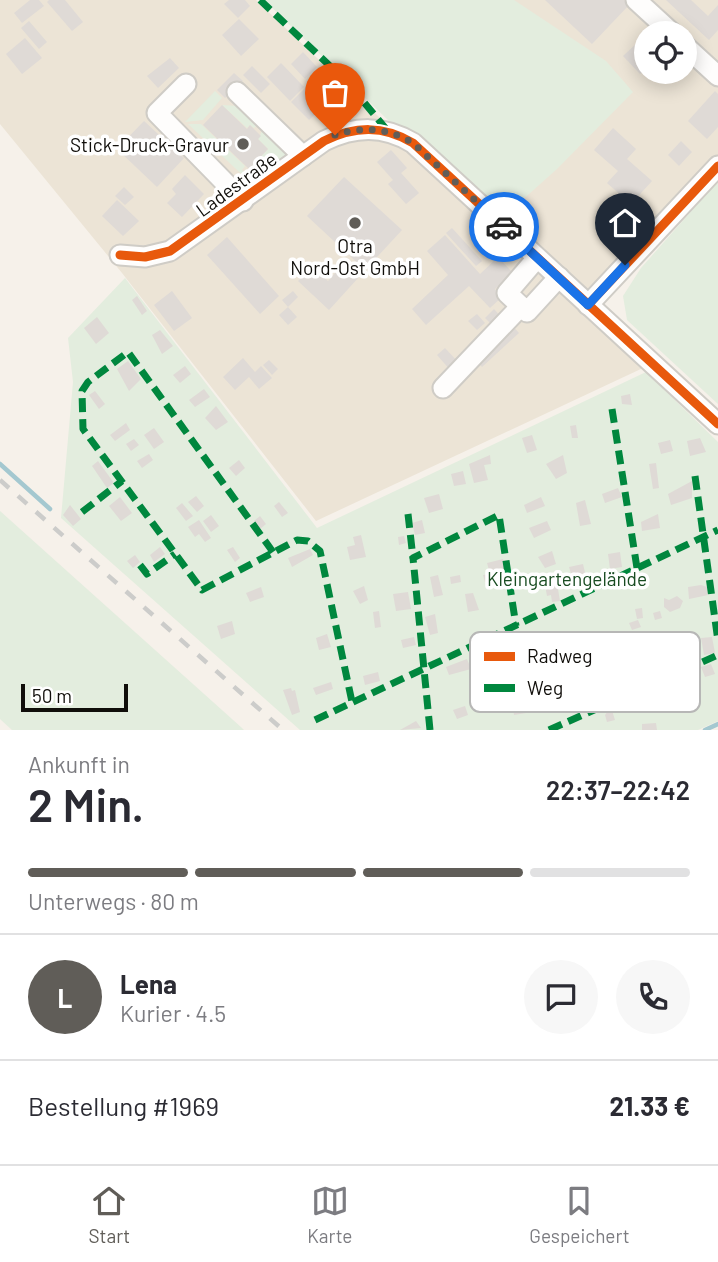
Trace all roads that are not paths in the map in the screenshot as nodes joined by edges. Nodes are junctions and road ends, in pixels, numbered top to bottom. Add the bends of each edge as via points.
1 (636, 0) edge
2 (659, 21) edge
3 (697, 57) edge
4 (718, 76) edge
5 (186, 83) dead end
6 (237, 93) dead end
7 (303, 156) junction
8 (718, 166) edge
9 (243, 201) junction
10 (120, 255) dead end
11 (537, 258) junction
12 (559, 278) junction
13 (588, 305) junction
14 (521, 306) junction
15 (443, 388) dead end
16 (718, 425) edge

1 - 2 street
3 - 4 street
5 - 9 street via 157,113
6 - 7 street
7 - 9 street, Ladestraße
7 - 11 street, Ladestraße via 348,131 387,130 400,135
8 - 13 street
9 - 10 street, Ladestraße via 170,251 145,257
11 - 12 street, Ladestraße
11 - 14 street via 507,293
12 - 13 street, Ladestraße
12 - 14 street via 527,312
13 - 16 street, Ladestraße
14 - 15 street

